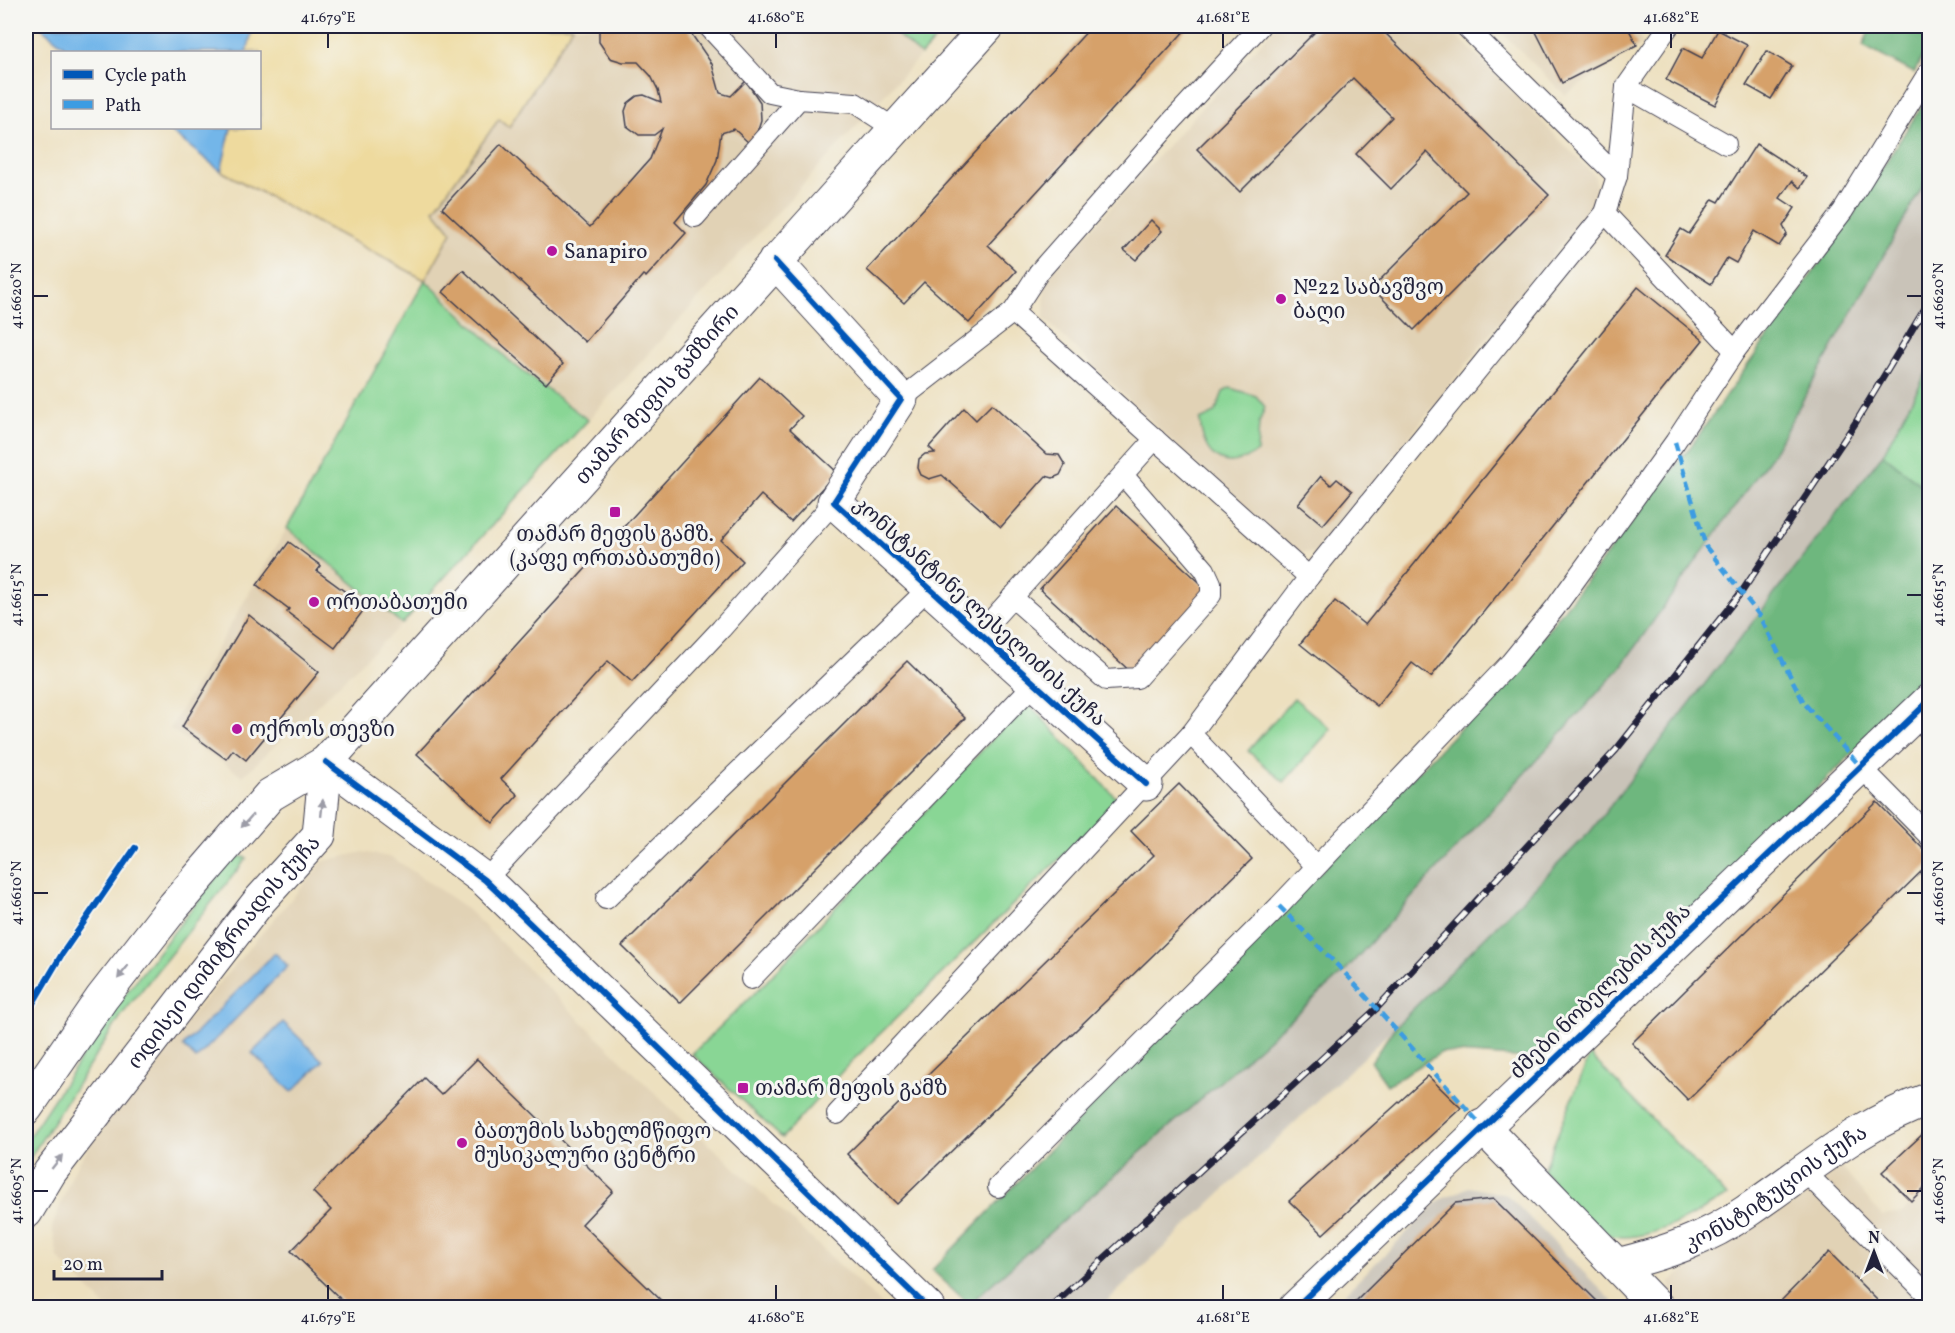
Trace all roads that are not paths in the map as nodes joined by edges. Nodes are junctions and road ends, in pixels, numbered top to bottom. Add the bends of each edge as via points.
1 (708, 26) edge
2 (988, 26) edge
3 (1260, 26) edge
4 (1465, 26) edge
5 (1669, 26) edge
6 (1929, 70) edge
7 (1626, 87) junction
8 (799, 99) junction
9 (895, 129) junction
10 (1726, 144) dead end
11 (1617, 176) junction
12 (1605, 213) junction
13 (695, 217) dead end
14 (775, 261) junction
15 (1013, 312) junction
16 (1735, 351) junction
17 (901, 399) junction
18 (1155, 440) junction
19 (1123, 475) junction
20 (834, 502) junction
21 (1309, 577) junction
22 (930, 587) junction
23 (1012, 597) junction
24 (981, 632) junction
25 (1035, 683) junction
26 (1929, 700) edge
27 (1191, 734) junction
28 (326, 762) junction
29 (1860, 766) junction
30 (1146, 784) junction
31 (1929, 837) edge
32 (1316, 866) junction
33 (485, 880) junction
34 (606, 899) dead end
35 (751, 979) dead end
36 (1929, 1100) edge
37 (26, 1108) edge
38 (837, 1114) dead end
39 (1482, 1126) junction
40 (1803, 1170) junction
41 (998, 1187) dead end
42 (26, 1212) edge
43 (1617, 1265) junction
44 (1929, 1297) edge
45 (928, 1308) edge
46 (1295, 1308) edge
47 (1658, 1308) edge

1 - 8 lane via 770,93
2 - 9 street, თამარ მეფის გამზირი
3 - 15 lane via 1039,272
4 - 11 lane
5 - 7 lane
6 - 16 lane via 1843,211
7 - 10 lane
7 - 11 lane
8 - 9 lane via 855,103
8 - 13 lane
9 - 14 street, თამარ მეფის გამზირი
11 - 12 lane
12 - 16 lane
12 - 21 lane
14 - 17 street
14 - 28 street, თამარ მეფის გამზირი
15 - 17 lane
15 - 18 lane
16 - 32 lane via 1675,442 1555,608 1510,663
17 - 20 street, კონსტანტინე ლესელიძის ქუჩა
18 - 19 lane
18 - 21 lane
19 - 23 lane
19 - 23 lane via 1205,570 1211,583 1211,595 1137,678 1106,680
20 - 22 street, კონსტანტინე ლესელიძის ქუჩა
20 - 33 lane via 721,629
21 - 27 lane
22 - 24 street, კონსტანტინე ლესელიძის ქუჩა
22 - 34 lane
23 - 24 lane
24 - 25 street, კონსტანტინე ლესელიძის ქუჩა
25 - 30 street, კონსტანტინე ლესელიძის ქუჩა
25 - 35 lane
26 - 29 street, ძმები ნობელების ქუჩა
27 - 30 lane
27 - 32 lane
28 - 33 street
28 -> 37 street via 270,795 173,907 102,998
42 -> 28 street, ოდისეი დიმიტრიადის ქუჩა via 50,1172 260,900 319,835
29 - 31 lane
29 - 39 street, ძმები ნობელების ქუჩა
30 - 38 lane
32 - 41 lane
33 - 45 street
36 - 40 street, კონსტიტუციის ქუჩა via 1898,1110
39 - 43 street
39 - 46 street, ძმები ნობელების ქუჩა
40 - 43 street, კონსტიტუციის ქუჩა via 1712,1232 1663,1255
40 - 44 lane
43 - 47 street

